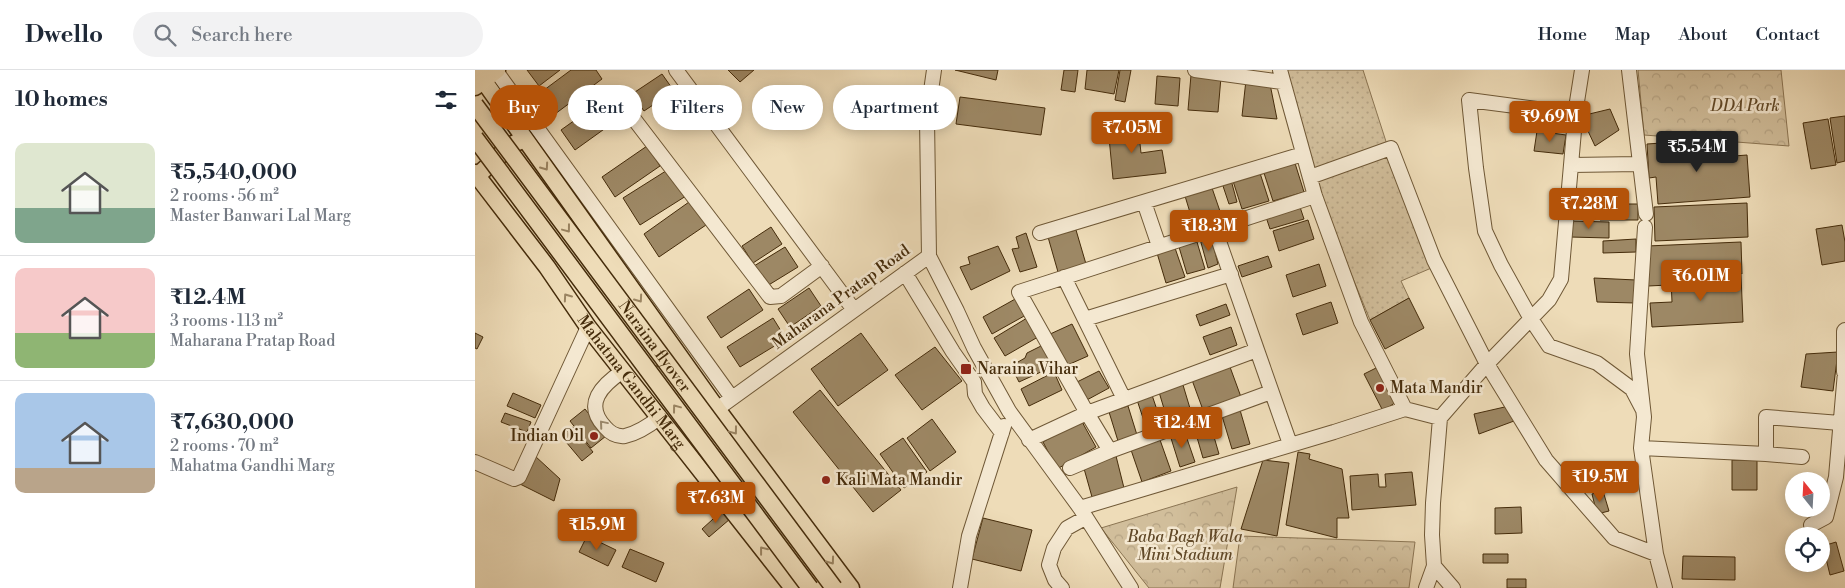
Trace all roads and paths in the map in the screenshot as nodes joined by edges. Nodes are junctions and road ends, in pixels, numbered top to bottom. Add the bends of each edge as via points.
1 (676, 70) edge
2 (934, 70) edge
3 (1195, 70) edge
4 (1582, 70) edge
5 (1629, 70) edge
6 (485, 76) edge
7 (1281, 76) edge
8 (475, 105) edge
9 (1575, 114) junction
10 (641, 130) edge
11 (475, 138) edge
12 (524, 138) junction
13 (1303, 154) junction
14 (1639, 164) junction
15 (1571, 165) junction
16 (476, 176) edge
17 (1309, 178) junction
18 (1315, 196) junction
19 (1144, 202) junction
20 (1215, 227) junction
21 (1039, 233) dead end
22 (1159, 246) junction
23 (929, 256) junction
24 (822, 266) junction
25 (905, 274) junction
26 (1231, 274) junction
27 (1064, 277) junction
28 (854, 310) junction
29 (1085, 319) junction
30 (1531, 319) junction
31 (588, 327) junction
32 (1845, 330) edge
33 (1257, 350) junction
34 (1487, 364) junction
35 (623, 371) junction
36 (1844, 372) edge
37 (1271, 392) junction
38 (732, 398) junction
39 (1124, 399) junction
40 (717, 408) junction
41 (1405, 409) junction
42 (1643, 410) junction
43 (1009, 411) junction
44 (1087, 413) junction
45 (660, 417) junction
46 (1440, 418) junction
47 (1840, 423) junction
48 (1002, 433) junction
49 (1029, 440) junction
50 (1290, 444) junction
51 (1641, 448) junction
52 (1110, 451) junction
53 (1766, 454) junction
54 (1803, 457) dead end
55 (475, 462) edge
56 (1070, 468) dead end
57 (1083, 513) junction
58 (1811, 525) dead end
59 (816, 541) junction
60 (1656, 554) junction
61 (1434, 566) junction
62 (781, 572) junction
63 (793, 588) edge
64 (810, 588) edge
65 (834, 588) edge
66 (851, 588) edge
67 (960, 588) edge
68 (1062, 588) edge
69 (1131, 588) edge
70 (1426, 588) edge
71 (1453, 588) edge
72 (1665, 588) edge

1 - 24 street
2 - 23 street via 927,119
3 - 7 street
4 - 9 street
5 - 14 street
6 - 12 main road
6 - 38 street
7 - 13 street
8 -> 65 main road, Naraina flyover, bridge
9 - 15 street
9 - 30 street via 1469,100 1485,231
10 - 24 street via 770,297 781,296
64 -> 11 main road, Naraina flyover, bridge
12 - 16 main road via 511,145
12 -> 40 main road
13 - 17 street
13 - 19 street
14 - 15 street
14 - 42 street via 1645,221 1637,354
15 - 30 street via 1561,278 1549,300
31 -> 16 main road, Mahatma Gandhi Marg via 547,267
17 - 18 street
17 - 34 street via 1391,148 1435,260
18 - 20 street
18 - 41 street via 1361,322
19 - 21 street
19 - 22 street
20 - 22 street
20 - 26 street
22 - 27 street
23 - 25 street, Maharana Pratap Road
23 - 43 street, Maharana Pratap Road
24 - 28 street
25 - 28 street, Maharana Pratap Road
25 - 48 street via 974,382 975,394 983,408
26 - 29 street
26 - 33 street
27 - 29 street
27 - 44 street via 1019,292
28 - 38 street, Maharana Pratap Road
29 - 39 street
30 - 34 street
30 - 42 street via 1549,346 1597,363 1632,390
31 - 35 main road, Mahatma Gandhi Marg
31 - 55 street via 519,477 514,479
32 - 36 street
33 - 37 street
33 - 39 street
34 - 46 street
34 - 60 street via 1546,460 1614,538
35 - 45 main road, Mahatma Gandhi Marg
45 -> 35 street via 623,436 612,434 603,426 595,415 597,397 605,385
36 - 47 street
37 - 50 street
37 - 52 street
38 - 40 street, Maharana Pratap Road
39 - 44 street
40 -> 59 main road
41 - 46 street
41 - 50 street
42 - 51 street
43 - 48 street
43 - 49 street, Maharana Pratap Road
44 - 49 street
44 - 52 street
62 -> 45 main road, Mahatma Gandhi Marg
46 - 61 street via 1433,503
47 - 53 street via 1766,417
47 - 58 street via 1836,477 1826,517
48 - 67 street via 969,536
49 - 57 street, Maharana Pratap Road
50 - 57 street
51 - 53 street
51 - 60 street
52 - 56 street
53 - 54 street
57 - 68 street via 1067,528 1054,548 1049,565
57 - 69 street, Maharana Pratap Road
59 - 62 main road
59 -> 66 main road
60 - 72 street
61 - 70 street
61 - 71 street
62 - 63 main road, Mahatma Gandhi Marg

